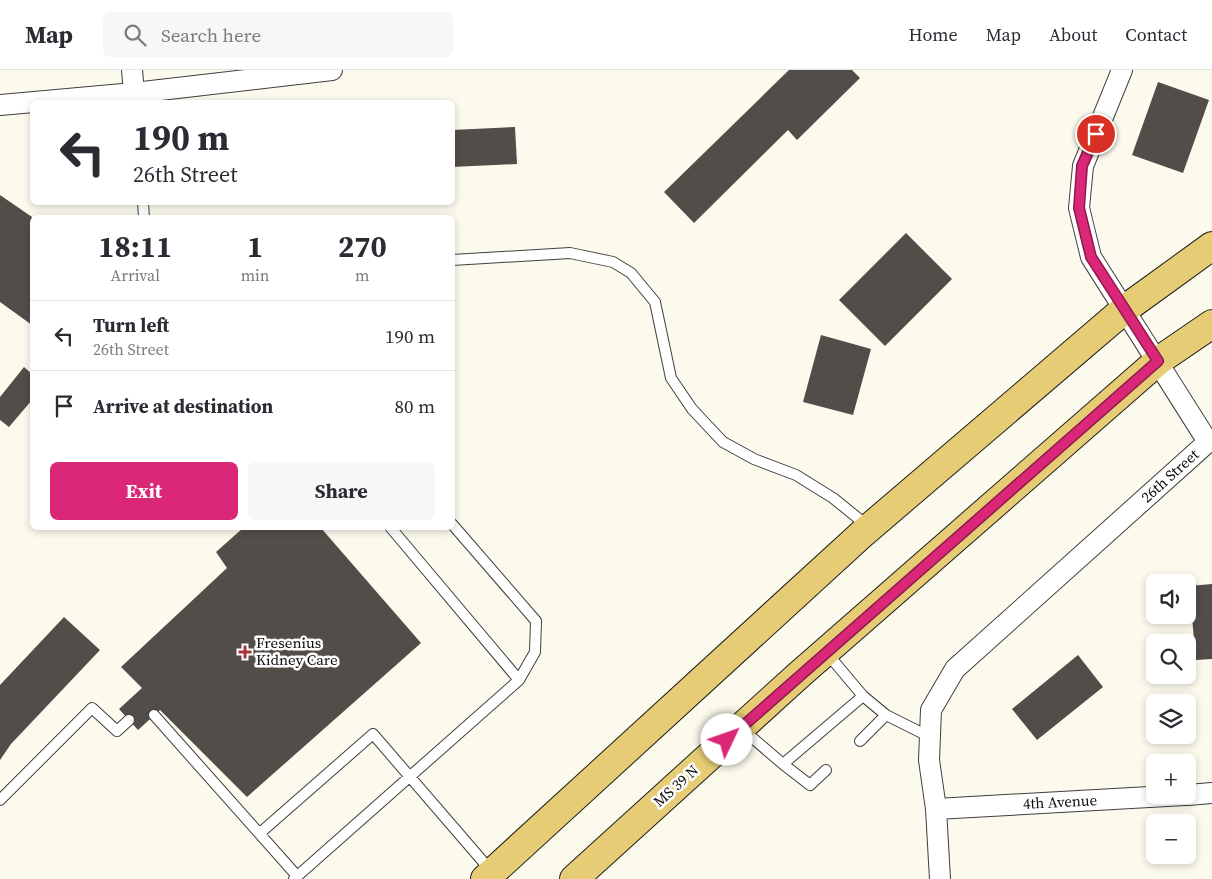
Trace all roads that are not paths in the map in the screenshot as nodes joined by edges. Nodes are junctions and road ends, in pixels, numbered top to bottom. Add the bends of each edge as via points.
1 (132, 70) edge
2 (332, 70) edge
3 (1122, 70) edge
4 (134, 98) edge
5 (96, 100) edge
6 (30, 103) edge
7 (0, 105) edge
8 (1212, 246) edge
9 (455, 260) edge
10 (1125, 309) junction
11 (1212, 324) edge
12 (1158, 361) junction
13 (1210, 442) edge
14 (455, 527) edge
15 (870, 528) junction
16 (393, 530) edge
17 (825, 652) junction
18 (519, 680) junction
19 (863, 696) junction
20 (154, 716) dead end
21 (886, 716) junction
22 (129, 720) dead end
23 (741, 728) junction
24 (930, 737) junction
25 (860, 740) dead end
26 (783, 764) junction
27 (826, 770) dead end
28 (410, 775) junction
29 (1212, 794) edge
30 (1196, 795) edge
31 (1146, 797) edge
32 (0, 800) edge
33 (936, 809) junction
34 (260, 834) junction
35 (488, 876) edge
36 (295, 878) edge
37 (574, 879) edge
38 (940, 879) edge

1 - 4 street
2 - 4 street
3 - 10 street, 26th Street via 1082,166 1079,208 1091,257
4 - 5 street
6 - 7 street
8 - 10 main road
9 - 15 lane via 570,253 612,262 631,273 655,302 671,378 692,409 723,442 754,459 796,475 833,498
10 - 12 street, 26th Street
10 - 15 main road
11 - 12 main road, MS 39 N
12 - 13 street, 26th Street
12 - 17 main road, MS 39 N
13 - 24 street, 26th Street via 955,669 930,710
14 - 18 lane via 536,621 535,652
15 - 35 main road
16 - 18 lane
17 - 19 lane
17 - 23 main road, MS 39 N
18 - 28 lane
19 - 21 lane
19 - 26 lane
20 - 34 lane
21 - 24 lane
21 - 25 lane
22 - 32 lane via 117,731 92,708
23 - 26 lane
23 - 37 main road, MS 39 N
24 - 33 street, 26th Street via 929,760
26 - 27 lane via 810,785
28 - 34 lane via 373,734
28 - 35 lane
28 - 36 lane
29 - 30 street, 4th Avenue
31 - 33 street, 4th Avenue
33 - 38 street, 26th Street
34 - 36 lane

